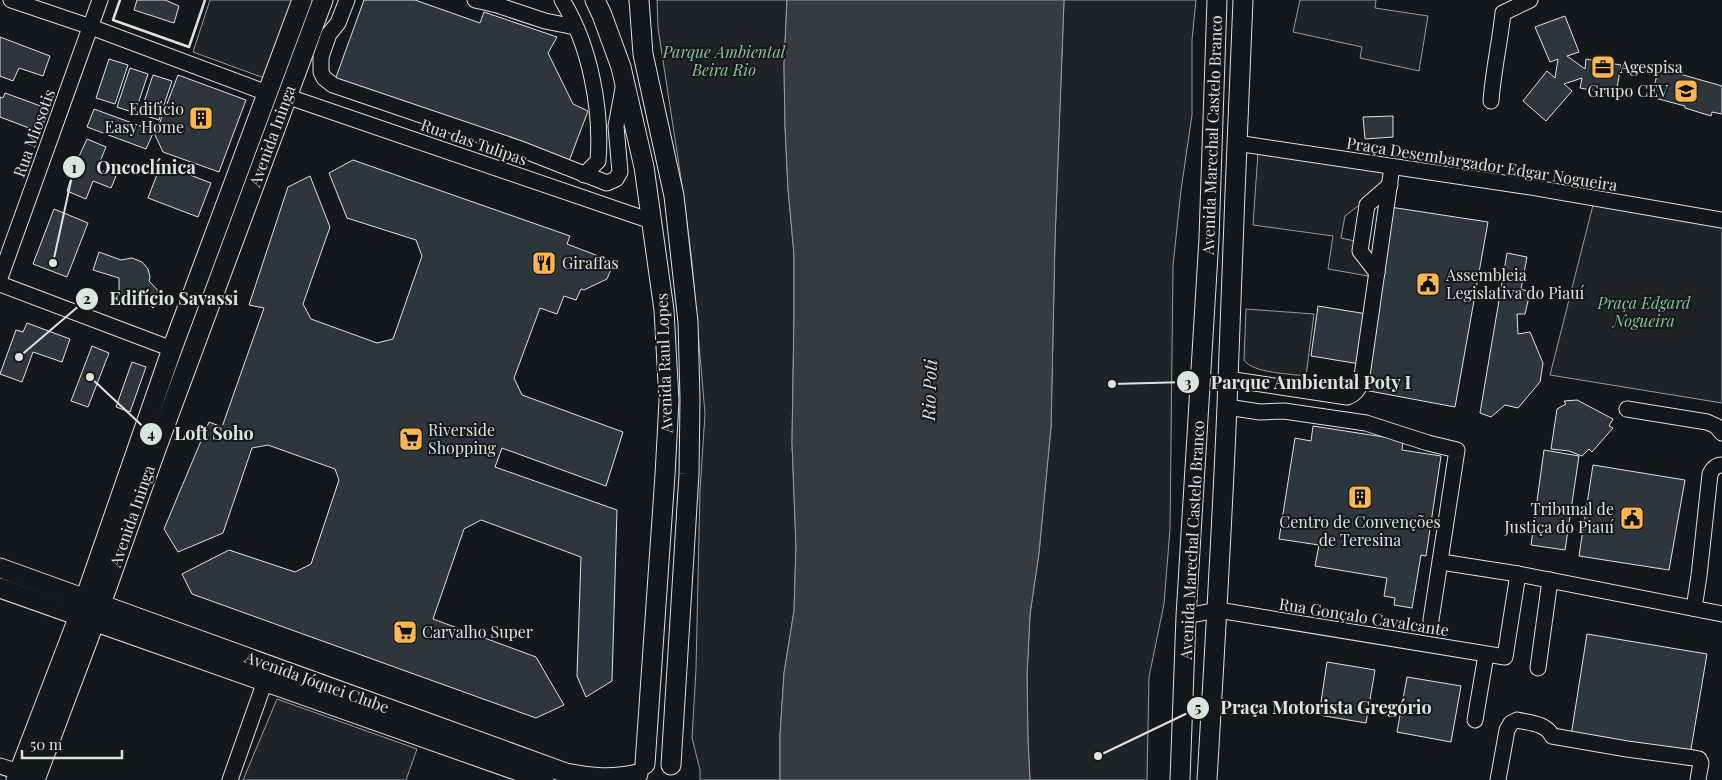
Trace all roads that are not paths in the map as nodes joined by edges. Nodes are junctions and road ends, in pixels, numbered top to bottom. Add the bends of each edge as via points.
1 (11, 0) edge
2 (100, 0) edge
3 (302, 0) edge
4 (323, 0) edge
5 (340, 0) edge
6 (347, 0) edge
7 (356, 0) edge
8 (475, 0) edge
9 (562, 0) edge
10 (595, 0) edge
11 (639, 0) edge
12 (1217, 0) edge
13 (1243, 0) edge
14 (1530, 0) edge
15 (91, 27) junction
16 (575, 27) junction
17 (333, 29) junction
18 (623, 74) junction
19 (267, 94) junction
20 (286, 96) junction
21 (1491, 101) dead end
22 (1236, 143) junction
23 (552, 163) junction
24 (1392, 167) junction
25 (590, 177) junction
26 (556, 189) junction
27 (1722, 220) edge
28 (651, 221) junction
29 (1234, 237) junction
30 (1209, 238) junction
31 (1208, 264) junction
32 (1233, 265) junction
33 (0, 278) edge
34 (0, 284) edge
35 (172, 349) junction
36 (1228, 380) junction
37 (1227, 407) junction
38 (1627, 409) dead end
39 (1722, 433) edge
40 (1722, 464) edge
41 (1440, 562) junction
42 (0, 568) edge
43 (1518, 574) junction
44 (1550, 580) junction
45 (0, 588) edge
46 (1694, 608) junction
47 (90, 610) junction
48 (1218, 610) junction
49 (1722, 614) edge
50 (1186, 616) junction
51 (1431, 620) dead end
52 (1486, 655) junction
53 (1538, 668) dead end
54 (265, 680) junction
55 (1475, 720) dead end
56 (0, 766) edge
57 (675, 772) edge
58 (640, 773) edge
59 (29, 778) edge
60 (230, 780) edge
61 (544, 780) edge
62 (1180, 780) edge
63 (1207, 780) edge
64 (1498, 780) edge
65 (1698, 780) edge

1 - 15 street
2 - 15 street, Rua Miosotis
3 - 19 main road, Avenida Ininga
4 - 20 main road, Avenida Ininga
5 - 17 street
6 - 17 street
7 - 17 street via 351,12
8 - 16 street
9 - 16 street
10 - 18 main road, Avenida Raul Lopes
11 - 57 main road, Avenida Raul Lopes via 643,54 674,196 688,322 690,474
12 - 30 main road, Avenida Marechal Castelo Branco
13 - 22 main road, Avenida Marechal Castelo Branco
14 - 21 street via 1503,13
15 - 19 street
15 - 33 street, Rua Miosotis
16 - 25 street via 585,52 598,106 598,161
17 - 23 street via 320,65 324,78 333,85 518,148
18 - 25 street via 609,118 612,167 609,172
18 - 28 main road, Avenida Raul Lopes via 644,167
19 - 35 main road, Avenida Ininga
20 - 26 street, Rua das Tulipas
20 - 47 main road, Avenida Ininga via 155,452
22 - 24 street, Praça Desembargador Edgar Nogueira
22 - 29 main road, Avenida Marechal Castelo Branco
23 - 25 street
23 - 26 street
24 - 27 street, Praça Desembargador Edgar Nogueira
24 - 36 street via 1359,389 1347,396
26 - 28 street, Rua das Tulipas
28 - 58 main road, Avenida Raul Lopes via 664,310 668,401 665,475
29 - 30 main road
29 - 32 main road, Avenida Marechal Castelo Branco
30 - 31 main road, Avenida Marechal Castelo Branco
31 - 32 main road
31 - 50 main road, Avenida Marechal Castelo Branco
32 - 36 main road, Avenida Marechal Castelo Branco
34 - 35 street
35 - 47 main road, Avenida Ininga
36 - 37 main road, Avenida Marechal Castelo Branco
37 - 41 street via 1366,423 1457,450
37 - 48 main road, Avenida Marechal Castelo Branco
38 - 39 street via 1707,422
40 - 46 street via 1712,469 1710,474
41 - 43 street
41 - 51 street
42 - 47 main road, Avenida Jóquei Clube
43 - 44 street
43 - 52 street, Rua Gonçalo Cavalcante via 1505,657
44 - 46 street
44 - 53 street
45 - 47 main road, Avenida Jóquei Clube
46 - 49 street
47 - 54 main road, Avenida Jóquei Clube
47 - 58 main road, Avenida Jóquei Clube via 566,773 596,779
47 - 59 main road, Avenida Ininga
48 - 50 street
48 - 52 street, Rua Gonçalo Cavalcante
48 - 63 main road, Avenida Marechal Castelo Branco
50 - 62 main road, Avenida Marechal Castelo Branco
52 - 55 street
54 - 60 street
54 - 61 main road, Avenida Jóquei Clube
56 - 59 street
57 - 58 main road, Avenida Jóquei Clube via 662,761 654,761
64 - 65 street via 1507,730 1516,720 1546,727 1552,736 1694,758 1701,763

